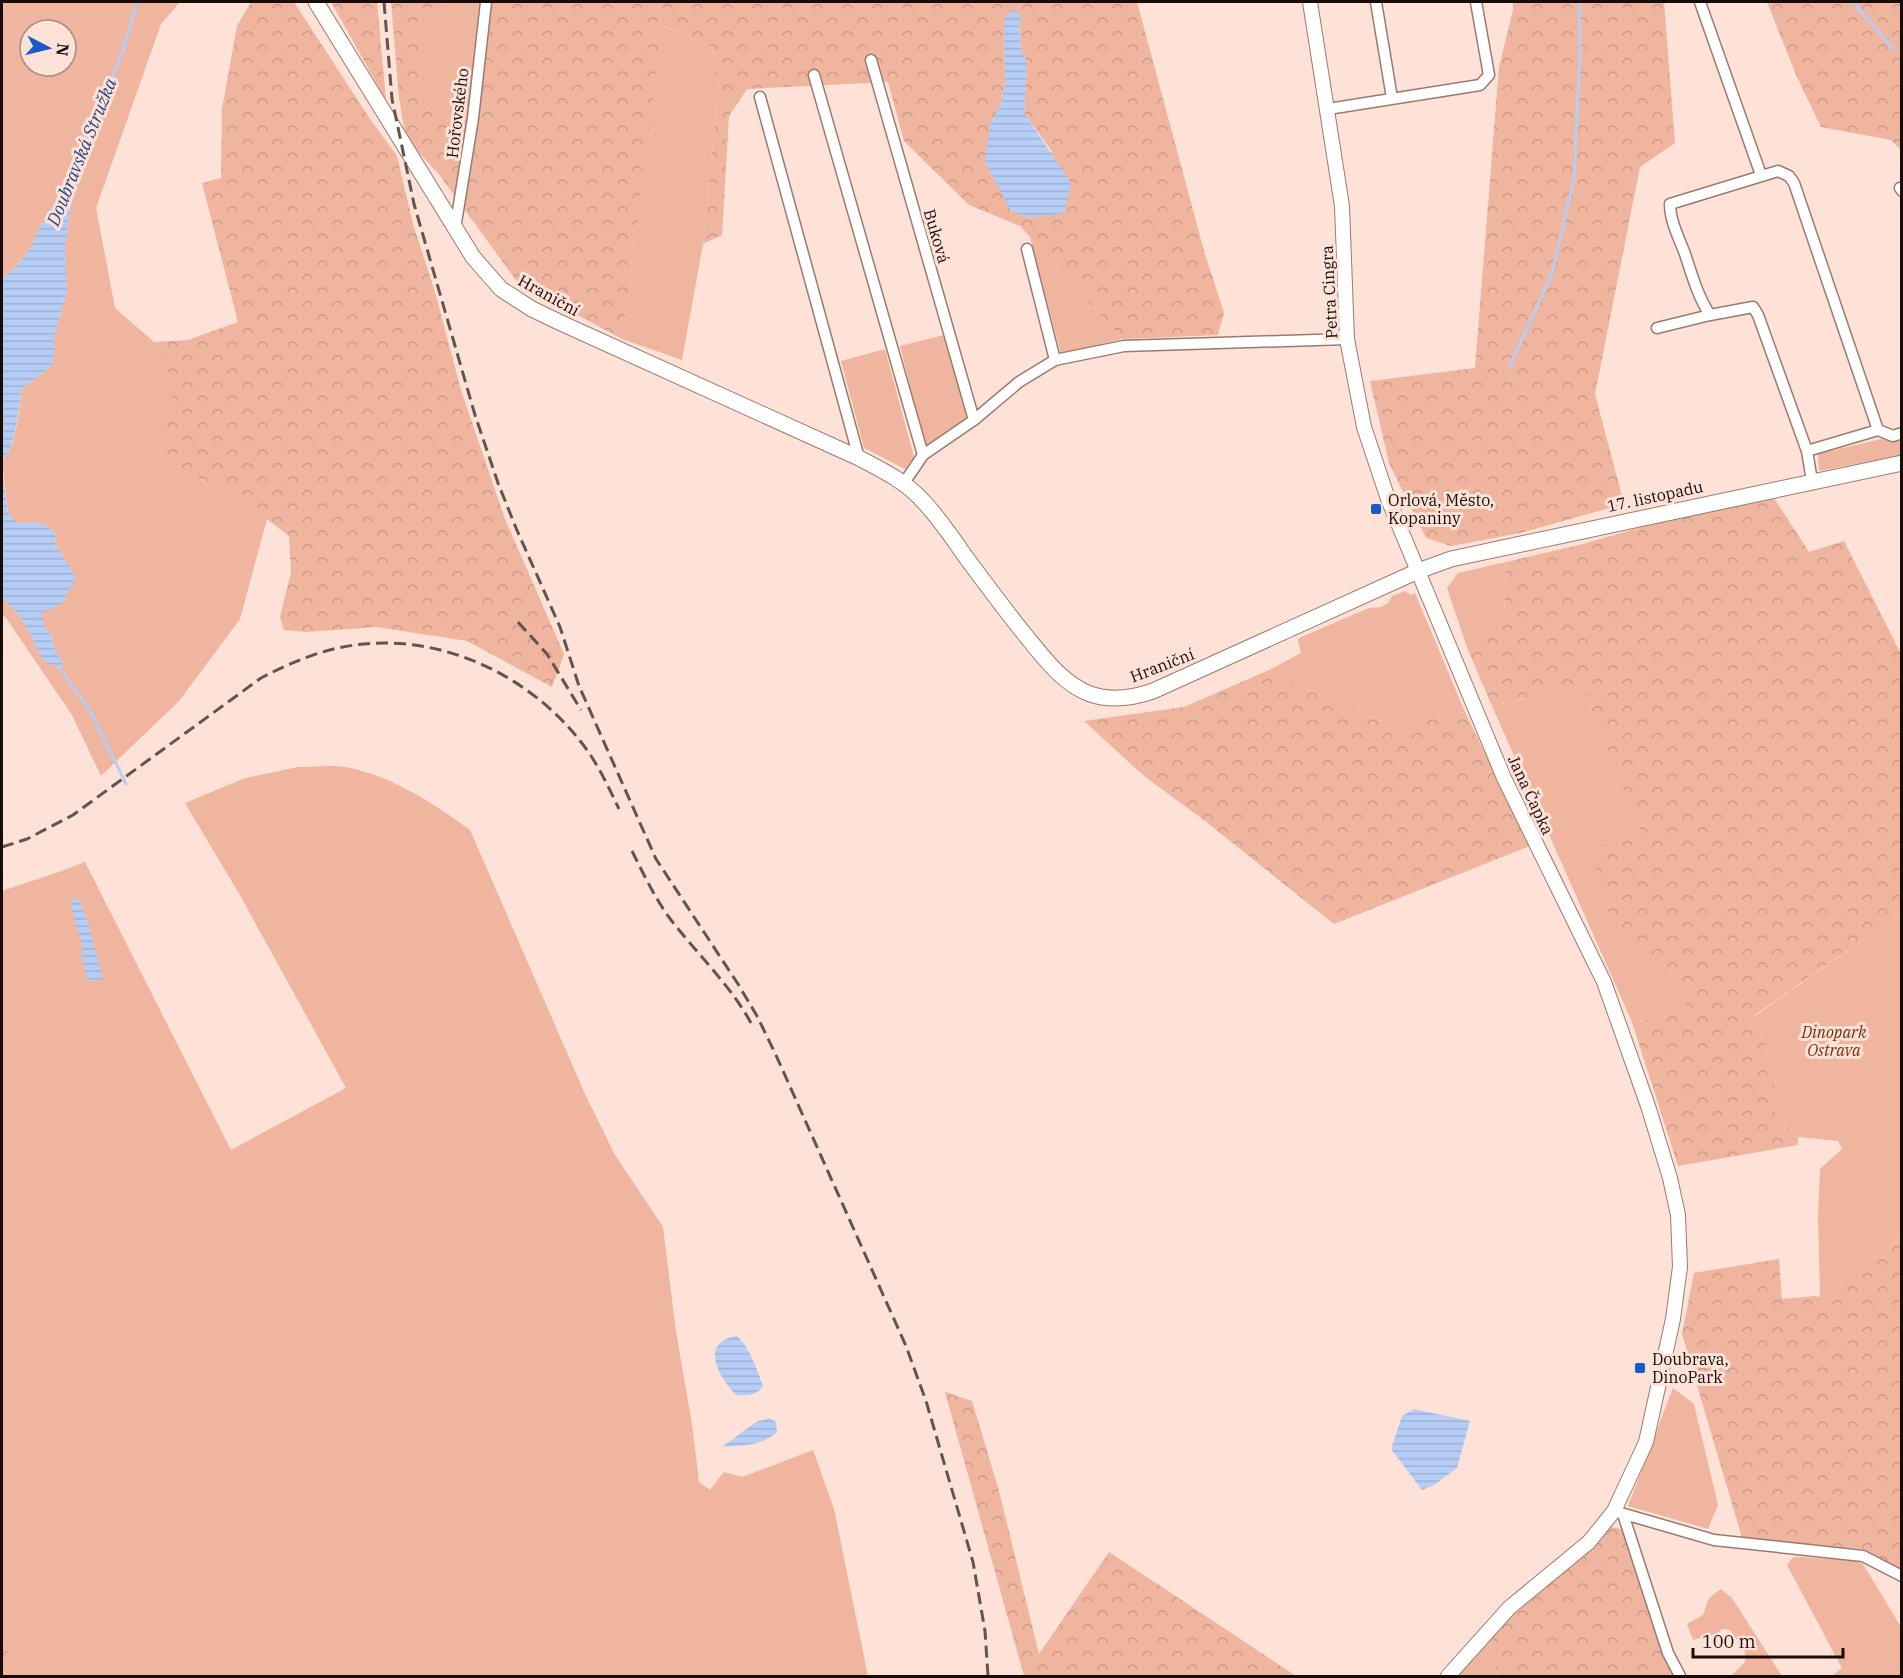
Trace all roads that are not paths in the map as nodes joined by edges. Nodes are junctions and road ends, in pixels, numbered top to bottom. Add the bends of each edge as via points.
1 (316, 2) edge
2 (486, 2) edge
3 (1310, 2) edge
4 (1376, 2) edge
5 (1476, 2) edge
6 (1700, 2) edge
7 (871, 60) dead end
8 (814, 75) dead end
9 (760, 97) dead end
10 (1392, 98) junction
11 (1328, 109) junction
12 (1761, 175) junction
13 (455, 229) junction
14 (1027, 249) dead end
15 (1710, 315) junction
16 (1657, 328) dead end
17 (1347, 339) junction
18 (1055, 360) junction
19 (974, 420) junction
20 (1878, 430) junction
21 (1902, 433) edge
22 (1807, 452) junction
23 (922, 455) junction
24 (859, 458) junction
25 (1902, 462) edge
26 (1812, 481) junction
27 (904, 483) junction
28 (1418, 571) junction
29 (1618, 1512) junction
30 (1902, 1576) edge
31 (1448, 1677) edge
32 (1680, 1677) edge

1 - 13 main road, Hraniční
2 - 13 street, Hořovského
3 - 11 street, Petra Cingra
4 - 10 street
5 - 10 street via 1489,75 1480,85
6 - 12 street
7 - 19 street, Buková
8 - 23 street
9 - 24 street
10 - 11 street
11 - 17 street, Petra Cingra via 1342,206
12 - 15 street via 1670,204 1685,256
12 - 20 street via 1778,171 1794,183
13 - 24 main road, Hraniční via 492,280 532,309
14 - 18 street
15 - 16 street
15 - 22 street via 1753,307
17 - 18 street via 1124,346
17 - 28 street, Petra Cingra via 1364,427 1388,500
18 - 19 street via 1019,382
19 - 23 street
20 - 21 street via 1893,436
20 - 22 street
22 - 26 street
23 - 27 street
24 - 27 main road, Hraniční
25 - 26 main road, 17. listopadu
26 - 28 main road, 17. listopadu via 1451,559
27 - 28 main road, Hraniční via 924,502 1052,668 1078,688 1103,697 1153,692
28 - 29 street, Jana Čapka via 1504,778 1604,982 1670,1178 1678,1215 1680,1267 1674,1320 1646,1442
29 - 30 street via 1714,1540 1863,1556
29 - 31 street, Jana Čapka via 1589,1542 1509,1608
29 - 32 street

